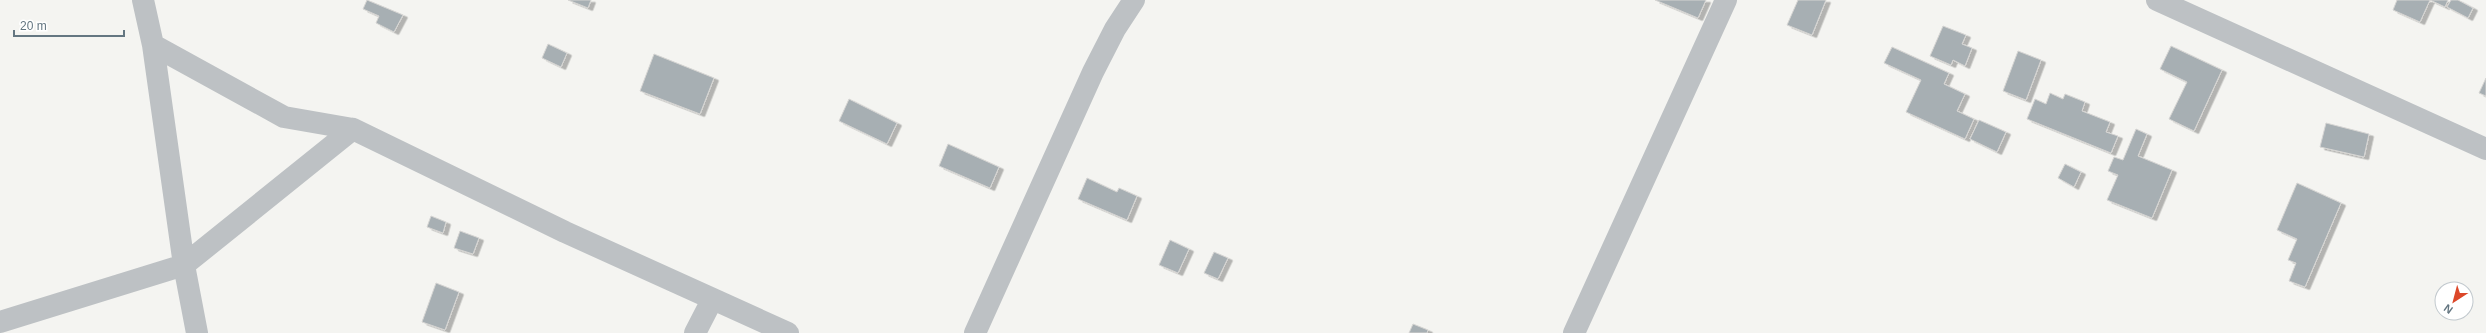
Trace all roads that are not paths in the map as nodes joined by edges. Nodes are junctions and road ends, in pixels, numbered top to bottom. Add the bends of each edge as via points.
1 (143, 0) edge
2 (1134, 0) edge
3 (1726, 0) edge
4 (2157, 0) edge
5 (153, 45) junction
6 (352, 129) junction
7 (2486, 148) edge
8 (184, 265) junction
9 (712, 300) junction
10 (0, 322) edge
11 (197, 333) edge
12 (695, 333) edge
13 (788, 333) edge
14 (976, 333) edge
15 (1574, 333) edge

1 - 5 street
2 - 14 street via 1115,29 1093,72
3 - 15 street
4 - 7 street
5 - 6 street via 284,117
5 - 8 street
6 - 8 street
6 - 9 street
8 - 10 street
8 - 11 street
9 - 12 street
9 - 13 street

